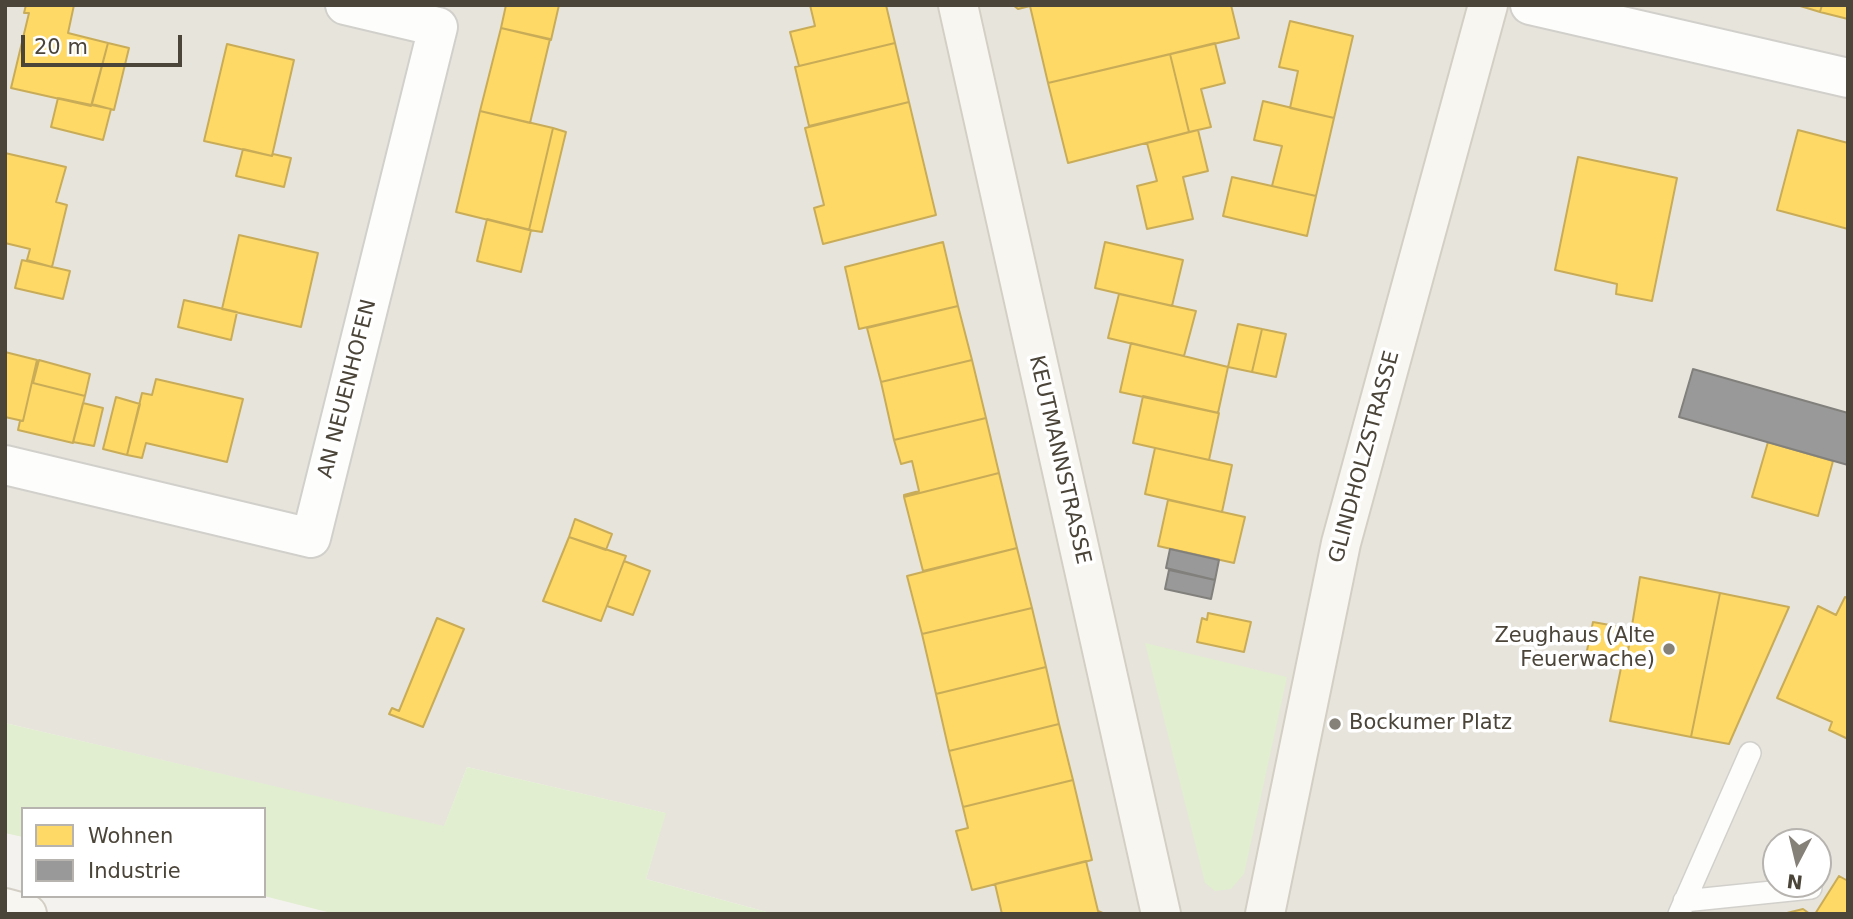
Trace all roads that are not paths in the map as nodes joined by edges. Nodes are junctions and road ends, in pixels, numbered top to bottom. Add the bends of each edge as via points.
1 (345, 5) edge
2 (958, 5) edge
3 (1488, 5) edge
4 (1530, 5) edge
5 (1848, 78) edge
6 (5, 465) edge
7 (1750, 753) dead end
8 (1762, 895) edge
9 (1682, 907) edge
10 (5, 908) edge
11 (27, 914) edge
12 (1161, 914) edge
13 (1265, 914) edge

1 - 6 street, AN NEUENHOFEN via 438,27 311,538
2 - 12 street, KEUTMANNSTRASSE
3 - 13 street, GLINDHOLZSTRASSE via 1341,543
4 - 5 street
7 - 9 lane
8 - 9 lane
10 - 11 street

